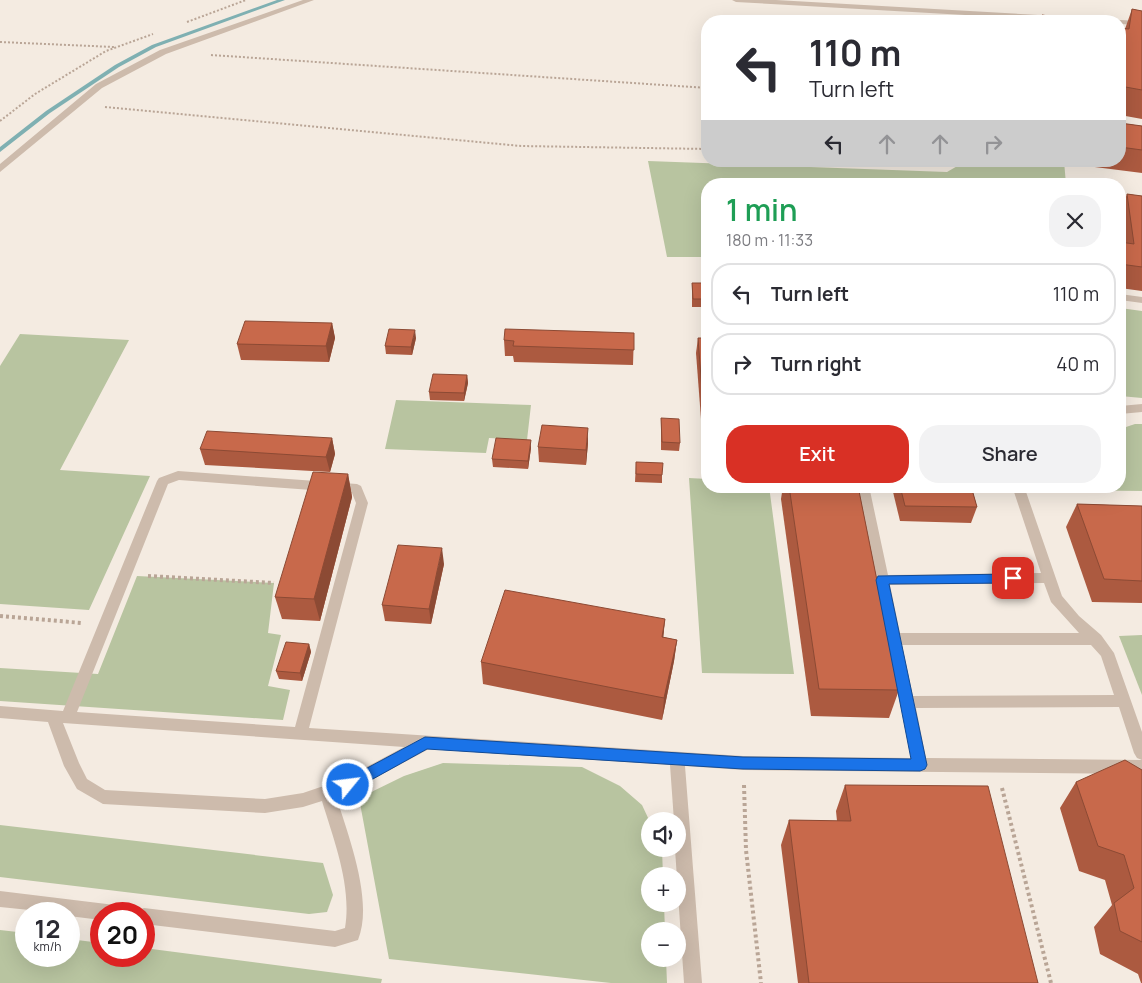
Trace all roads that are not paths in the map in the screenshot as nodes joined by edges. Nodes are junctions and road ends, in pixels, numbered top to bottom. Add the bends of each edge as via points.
1 (310, 0) edge
2 (736, 0) edge
3 (1002, 15) edge
4 (1126, 22) edge
5 (1142, 23) edge
6 (0, 169) edge
7 (1126, 298) edge
8 (1142, 300) edge
9 (1142, 408) edge
10 (1126, 409) edge
11 (864, 493) edge
12 (1020, 493) edge
13 (1050, 578) junction
14 (882, 580) junction
15 (895, 639) junction
16 (1096, 639) junction
17 (1124, 701) junction
18 (907, 702) junction
19 (0, 712) edge
20 (60, 717) junction
21 (300, 734) junction
22 (425, 743) junction
23 (1142, 753) edge
24 (677, 759) junction
25 (920, 765) junction
26 (1142, 767) edge
27 (327, 792) junction
28 (0, 899) edge
29 (90, 910) edge
30 (155, 917) edge
31 (692, 983) edge

1 - 6 street via 163,52 99,86
2 - 3 street
4 - 5 street
7 - 8 street
9 - 10 street
11 - 14 street
12 - 13 street
13 - 14 street
13 - 16 street via 1056,598 1067,614
14 - 15 street
15 - 16 street
15 - 18 street
16 - 17 street via 1107,653
17 - 18 street
17 - 23 street
18 - 25 street
19 - 20 street
20 - 21 street
20 - 21 street via 105,625 163,481 178,475 357,488 362,504
20 - 27 street via 72,766 82,784 103,797 265,806 304,800
21 - 22 street
22 - 24 street
22 - 27 street via 348,785
24 - 25 street
24 - 31 street
25 - 26 street
27 - 30 street via 347,859 356,909 352,934 335,939
28 - 29 street

